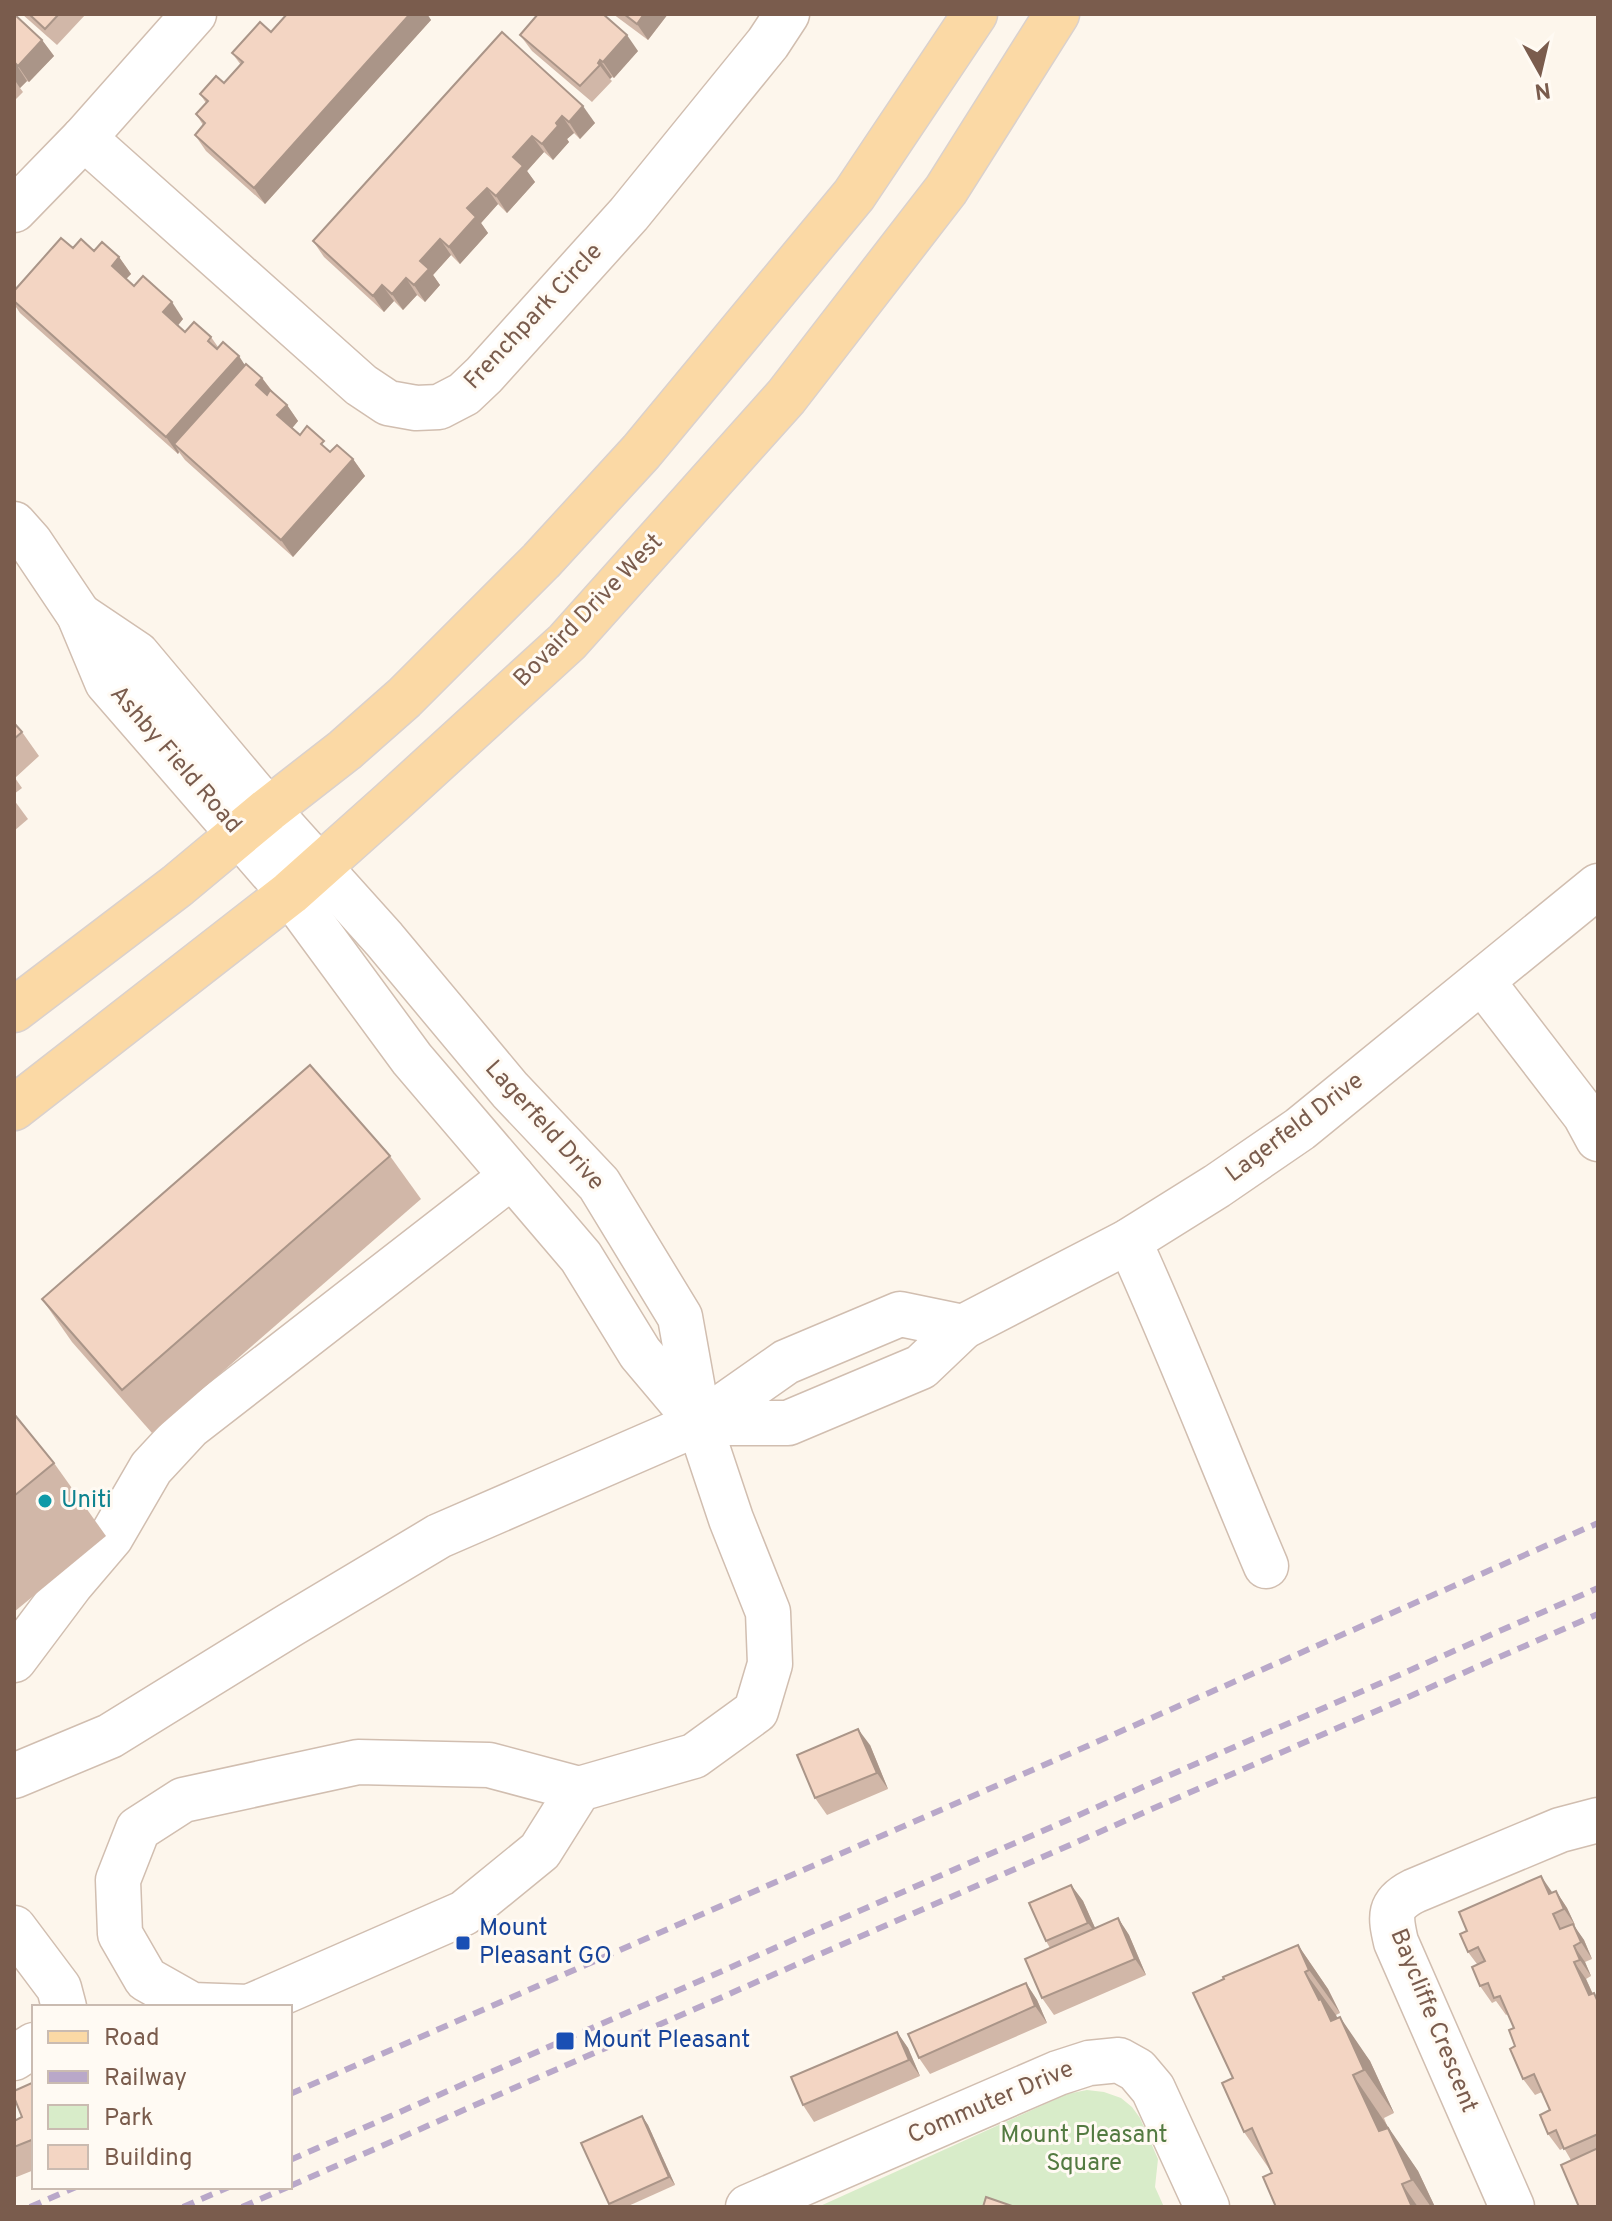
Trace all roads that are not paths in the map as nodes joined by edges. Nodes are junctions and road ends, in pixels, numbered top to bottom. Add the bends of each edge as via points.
1 (194, 14) edge
2 (787, 14) edge
3 (975, 14) edge
4 (1057, 14) edge
5 (84, 138) junction
6 (14, 210) edge
7 (14, 524) edge
8 (254, 822) junction
9 (305, 880) junction
10 (1598, 886) edge
11 (1482, 981) junction
12 (14, 1010) edge
13 (14, 1108) edge
14 (1598, 1139) edge
15 (512, 1176) junction
16 (1129, 1241) junction
17 (963, 1327) junction
18 (699, 1423) junction
19 (1266, 1566) dead end
20 (14, 1660) edge
21 (14, 1776) edge
22 (579, 1789) junction
23 (1598, 1820) edge
24 (14, 1928) edge
25 (63, 2005) edge
26 (192, 2005) edge
27 (254, 2005) edge
28 (32, 2046) edge
29 (14, 2058) edge
30 (748, 2207) edge
31 (1207, 2207) edge
32 (1512, 2207) edge

1 - 5 street
2 - 5 street, Frenchpark Circle via 629,214 484,375 439,407 388,403 361,385
3 - 8 main road via 854,195 641,452 404,698
4 - 9 main road, Bovaird Drive West via 946,190 786,397 567,642
5 - 6 street
7 - 8 street, Ashby Field Road via 79,615 137,654
8 - 9 street, Ashby Field Road
8 - 12 main road
9 - 13 main road, Bovaird Drive West
9 - 15 street via 412,1059
9 - 18 street, Lagerfeld Drive via 599,1184 680,1317
10 - 11 street, Lagerfeld Drive
11 - 14 street
11 - 16 street, Lagerfeld Drive via 1300,1129
15 - 18 street via 581,1257 640,1353
15 - 20 street via 189,1427 151,1468 111,1537
16 - 17 street, Lagerfeld Drive
16 - 19 street
17 - 18 street, Lagerfeld Drive via 921,1367 788,1423
17 - 18 street via 900,1314 786,1362
18 - 21 street via 439,1536 110,1736
18 - 22 street via 768,1612 770,1664 756,1711 694,1756
22 - 26 street via 489,1765 358,1762 183,1800 138,1829 118,1880 120,1934 146,1979
22 - 27 street via 540,1851 464,1913
23 - 32 street, Baycliffe Crescent via 1560,1830 1414,1891 1400,1898 1392,1911 1396,1942
24 - 25 street via 59,1988
28 - 29 street
30 - 31 street, Commuter Drive via 1058,2073 1119,2060 1137,2070 1153,2089

